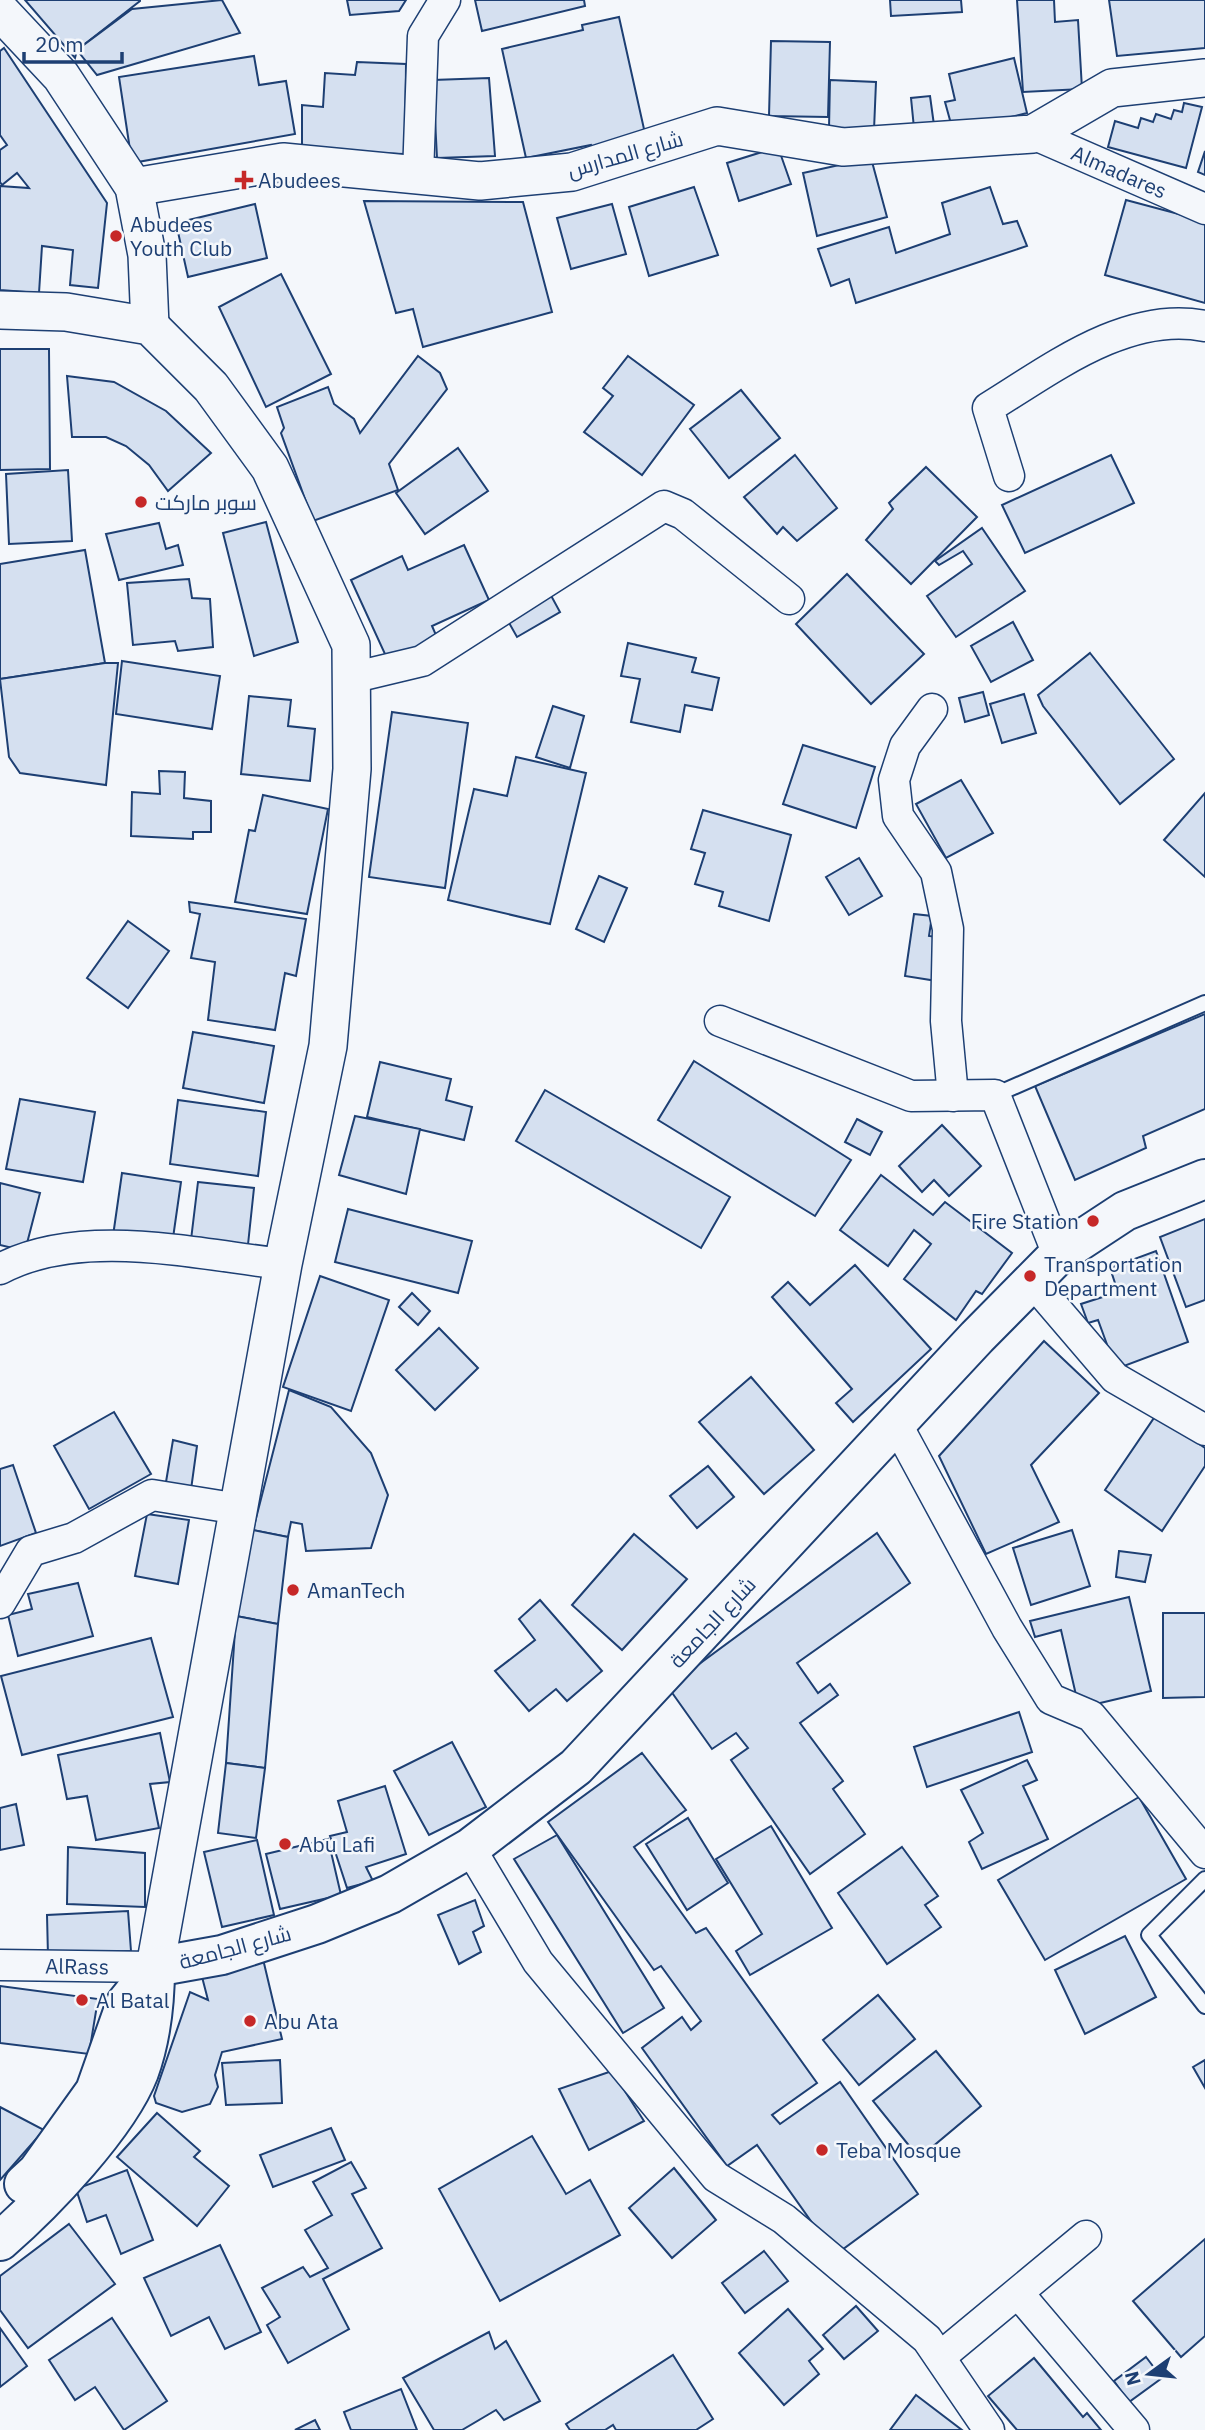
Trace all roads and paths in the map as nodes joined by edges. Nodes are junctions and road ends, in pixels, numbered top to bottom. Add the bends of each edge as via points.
1 (445, 0) edge
2 (0, 11) edge
3 (1205, 78) edge
4 (1033, 134) junction
5 (418, 175) junction
6 (134, 187) junction
7 (1205, 209) edge
8 (0, 310) edge
9 (150, 326) junction
10 (1205, 326) edge
11 (1009, 476) dead end
12 (789, 599) dead end
13 (351, 678) junction
14 (932, 709) dead end
15 (1205, 1003) edge
16 (720, 1021) dead end
17 (995, 1095) junction
18 (953, 1096) junction
19 (1205, 1179) edge
20 (283, 1264) junction
21 (1045, 1268) junction
22 (0, 1269) edge
23 (897, 1425) junction
24 (1205, 1430) edge
25 (239, 1508) junction
26 (0, 1604) edge
27 (470, 1848) junction
28 (1205, 1853) edge
29 (1205, 1879) edge
30 (0, 1965) edge
31 (155, 1967) junction
32 (1205, 2006) edge
33 (0, 2206) edge
34 (1086, 2236) dead end
35 (0, 2241) edge
36 (1017, 2293) junction
37 (940, 2357) junction
38 (989, 2430) edge
39 (1134, 2430) edge

1 - 5 street via 423,36
2 - 6 street via 61,76
3 - 4 street via 1112,88
4 - 5 street, شارع المدارس via 843,147 717,126 572,172 480,181
4 - 7 street, Almadares
5 - 6 street, شارع المدارس via 283,162
6 - 9 street via 147,255
8 - 9 street via 66,312
9 - 13 street via 211,387 270,468 351,645
10 - 11 street via 1138,327 1062,362 988,408
12 - 13 street via 683,514 664,506 422,660
13 - 20 street via 352,769 328,1046
14 - 18 street via 905,746 894,780 898,816 936,872 948,929 946,1021
15 - 17 lane
16 - 18 street via 911,1096
17 - 18 street
17 - 21 street
19 - 21 main road, شارع الجامعة via 1125,1211
20 - 22 street via 117,1246 52,1249
20 - 25 street
21 - 23 main road, شارع الجامعة
21 - 24 street via 1115,1378
23 - 27 main road, شارع الجامعة via 576,1767
23 - 28 street via 1007,1628 1051,1699 1091,1716
25 - 26 street via 152,1495 74,1538 31,1551
25 - 31 street
27 - 31 main road, شارع الجامعة via 390,1894 317,1924 222,1955
27 - 37 street via 538,1962 716,2177 784,2219 928,2339
29 - 32 lane via 1149,1936
30 - 31 street, AlRass
31 - 33 main road via 126,2003 95,2091 37,2172
31 - 35 main road via 155,2001 139,2072 115,2113 60,2184
34 - 36 street
36 - 37 street
36 - 39 street
37 - 38 street

